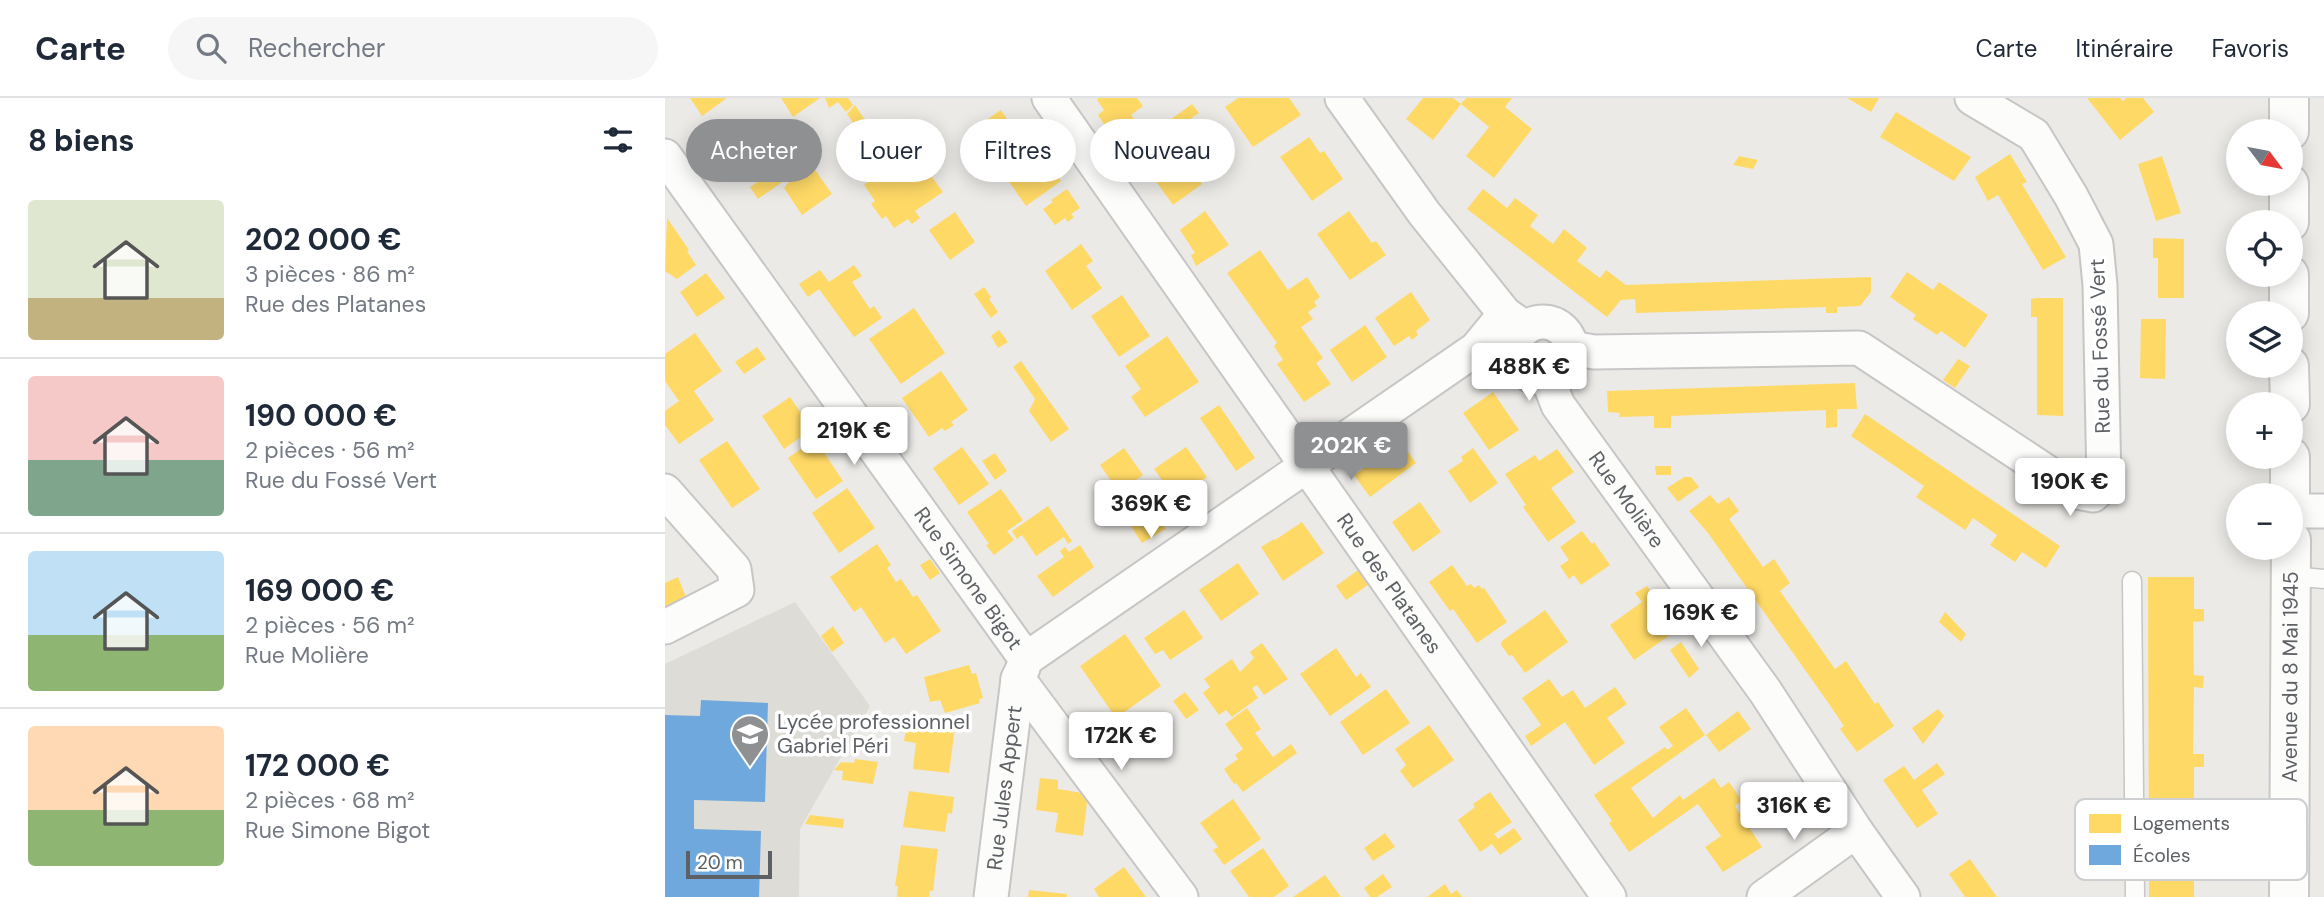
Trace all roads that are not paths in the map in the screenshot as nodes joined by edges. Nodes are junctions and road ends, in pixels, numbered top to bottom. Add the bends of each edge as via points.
1 (1049, 98) edge
2 (1342, 98) edge
3 (1972, 98) edge
4 (2289, 98) edge
5 (2289, 119) edge
6 (665, 156) edge
7 (1515, 321) junction
8 (1570, 348) junction
9 (1547, 377) junction
10 (1307, 467) junction
11 (665, 492) edge
12 (2303, 511) edge
13 (2324, 512) edge
14 (2302, 565) edge
15 (2132, 582) dead end
16 (665, 627) edge
17 (1022, 669) junction
18 (2134, 799) edge
19 (2293, 799) edge
20 (1856, 831) junction
21 (991, 897) edge
22 (1181, 897) edge
23 (1609, 897) edge
24 (1764, 897) edge
25 (1903, 897) edge

1 - 10 street, Rue des Platanes
2 - 7 street via 1424,213
3 - 8 street, Rue du Fossé Vert via 2034,135 2096,244 2104,485 2093,495 2077,492 1859,348 1594,352
4 - 5 street
6 - 17 street, Rue Simone Bigot
7 - 8 street via 1558,326
7 - 9 street via 1518,362 1530,374
7 - 10 street
8 - 9 street via 1562,370
9 - 20 street, Rue Molière via 1558,405 1765,691
10 - 17 street
10 - 23 street, Rue des Platanes
11 - 16 street via 734,569 737,590
12 - 13 street
14 - 19 street, Avenue du 8 Mai 1945
15 - 18 lane
17 - 21 street, Rue Jules Appert
17 - 22 street, Rue Simone Bigot
20 - 24 street
20 - 25 street, Rue Molière

